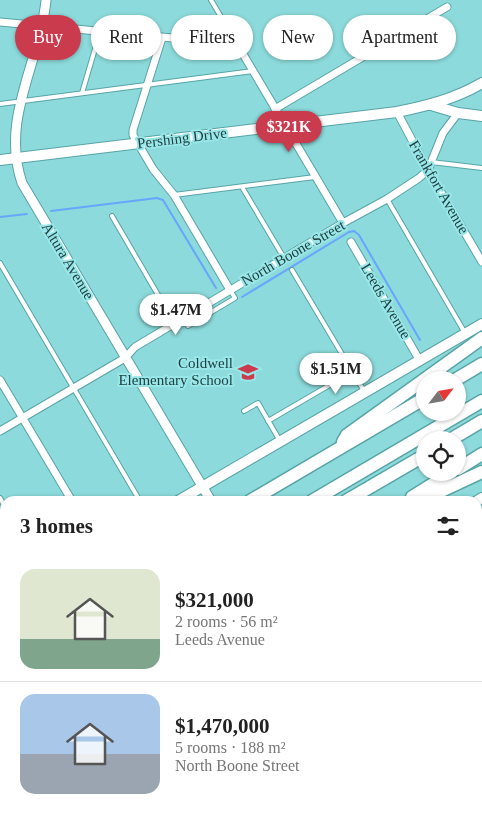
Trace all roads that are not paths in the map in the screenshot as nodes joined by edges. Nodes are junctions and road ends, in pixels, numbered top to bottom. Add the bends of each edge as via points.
1 (46, 0) edge
2 (211, 0) edge
3 (447, 7) dead end
4 (43, 15) edge
5 (220, 15) edge
6 (0, 22) edge
7 (15, 24) edge
8 (162, 38) joint
9 (171, 39) edge
10 (30, 60) edge
11 (92, 60) edge
12 (246, 60) edge
13 (253, 71) junction
14 (482, 84) edge
15 (148, 85) junction
16 (82, 93) junction
17 (18, 102) junction
18 (0, 104) edge
19 (431, 105) junction
20 (275, 109) junction
21 (397, 112) junction
22 (458, 114) junction
23 (482, 116) edge
24 (285, 126) junction
25 (138, 144) junction
26 (15, 158) junction
27 (0, 160) edge
28 (431, 162) junction
29 (482, 168) edge
30 (428, 170) junction
31 (316, 177) junction
32 (242, 187) junction
33 (174, 195) junction
34 (387, 199) junction
35 (112, 216) dead end
36 (343, 223) junction
37 (351, 242) dead end
38 (284, 258) junction
39 (482, 262) edge
40 (0, 263) edge
41 (292, 270) dead end
42 (230, 290) junction
43 (174, 324) junction
44 (482, 324) edge
45 (466, 334) junction
46 (482, 338) edge
47 (125, 358) junction
48 (420, 361) junction
49 (482, 364) edge
50 (466, 374) edge
51 (345, 376) dead end
52 (0, 380) edge
53 (74, 388) junction
54 (365, 393) junction
55 (482, 400) edge
56 (416, 403) edge
57 (244, 411) dead end
58 (23, 418) junction
59 (268, 421) junction
60 (482, 421) edge
61 (0, 431) edge
62 (465, 431) edge
63 (280, 441) junction
64 (340, 449) junction
65 (482, 454) edge
66 (416, 460) edge
67 (466, 464) edge
68 (482, 472) edge
69 (437, 481) edge
70 (202, 487) junction
71 (69, 496) edge
72 (137, 496) edge
73 (187, 496) edge
74 (208, 496) edge
75 (259, 496) edge
76 (320, 496) edge
77 (355, 496) edge
78 (413, 496) edge
79 (430, 496) edge

1 - 4 street, Altura Avenue
2 - 5 lane
3 - 20 street
6 - 7 street
8 - 9 street
8 - 15 street
10 - 17 street, Altura Avenue
11 - 16 lane
12 - 13 street
13 - 15 lane
13 - 20 street
14 - 19 main road, Pershing Drive
15 - 16 lane
15 - 25 street via 133,130
16 - 17 lane
17 - 18 lane
17 - 26 street, Altura Avenue via 12,133
19 - 21 main road, Pershing Drive
19 - 22 main road
20 - 24 street
21 - 24 main road, Pershing Drive
21 - 30 street, Frankfort Avenue
22 - 23 main road
22 - 28 street via 443,133
24 - 25 main road, Pershing Drive
24 - 31 street
25 - 26 main road, Pershing Drive
25 - 33 street
26 - 27 main road, Pershing Drive
26 - 47 street, Altura Avenue via 22,183
28 - 29 lane
28 - 30 street
30 - 34 street, North Boone Street
30 - 39 street, Frankfort Avenue
31 - 32 lane
31 - 36 street
32 - 33 lane
32 - 38 lane
33 - 42 street
34 - 36 street, North Boone Street
34 - 45 lane
35 - 43 lane
36 - 38 street, North Boone Street
37 - 48 street, Leeds Avenue
38 - 42 street, North Boone Street
40 - 53 lane
41 - 54 lane
42 - 43 street, North Boone Street
43 - 47 street, North Boone Street via 135,347
44 - 45 main road
45 - 48 main road
46 - 64 highway via 347,435
47 - 53 street, North Boone Street
47 - 70 street, Altura Avenue
48 - 54 main road
49 - 50 highway
51 - 59 lane
52 - 58 street
53 - 58 street, North Boone Street
53 - 72 lane
54 - 63 main road
55 - 76 highway
56 - 64 highway
57 - 59 lane via 258,403
58 - 61 street, North Boone Street
58 - 71 street
59 - 63 lane
60 - 62 highway
63 - 70 main road
64 - 75 highway
65 - 67 highway
66 - 77 highway
68 - 79 highway
69 - 78 highway
70 - 73 main road
70 - 74 street, Altura Avenue

